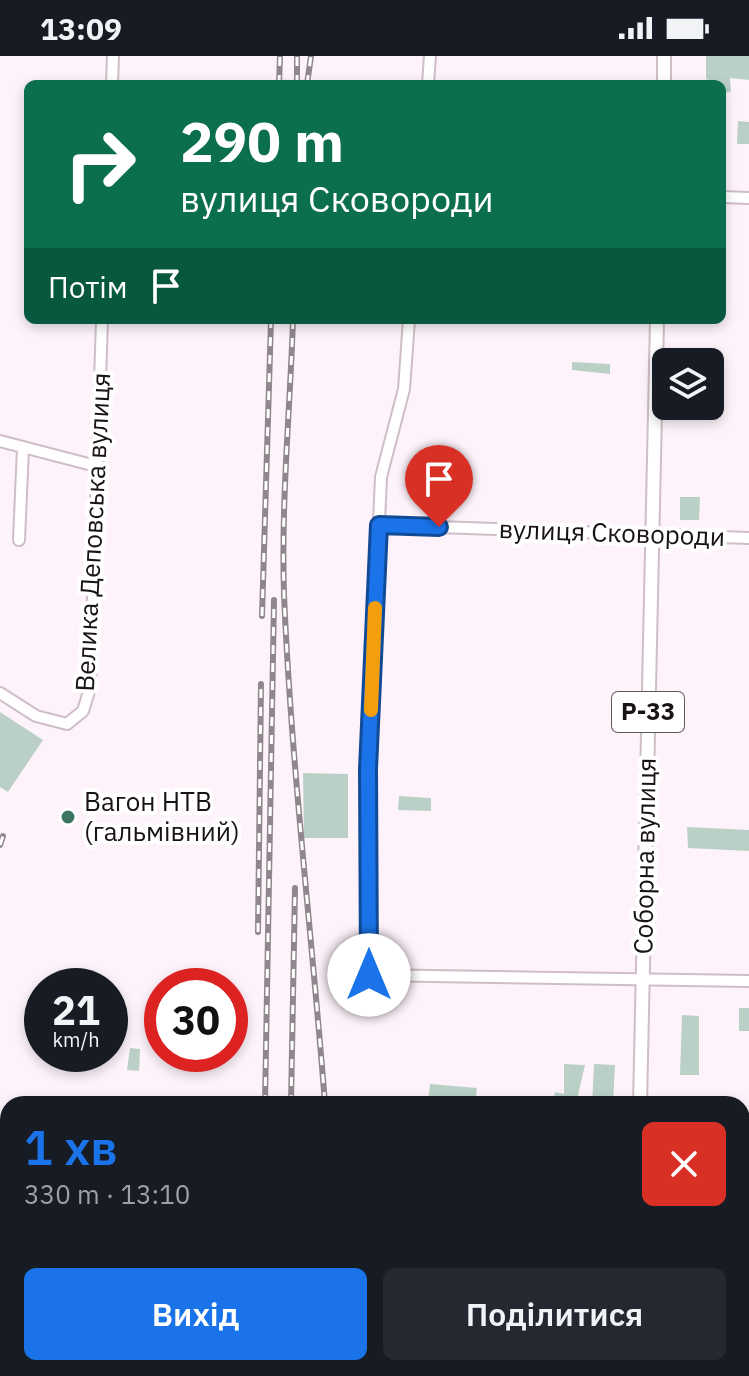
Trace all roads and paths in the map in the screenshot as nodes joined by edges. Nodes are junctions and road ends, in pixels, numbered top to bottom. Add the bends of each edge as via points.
1 (113, 56) edge
2 (430, 56) edge
3 (664, 56) edge
4 (112, 80) edge
5 (428, 80) edge
6 (664, 80) edge
7 (726, 197) edge
8 (749, 198) edge
9 (102, 324) edge
10 (409, 324) edge
11 (657, 324) edge
12 (0, 441) edge
13 (23, 448) junction
14 (96, 466) junction
15 (379, 525) junction
16 (651, 534) junction
17 (749, 538) edge
18 (19, 540) dead end
19 (0, 693) edge
20 (643, 978) junction
21 (749, 981) edge
22 (640, 1096) edge

1 - 4 street
2 - 5 street
3 - 6 main road
7 - 8 street
9 - 14 street, Велика Деповська вулиця
10 - 15 street via 404,389 381,477
11 - 16 main road, Соборна вулиця / Р-33
12 - 13 street
13 - 14 street
13 - 18 street
14 - 19 street, Велика Деповська вулиця via 90,688 83,711 67,724 36,716
15 - 16 street, вулиця Сковороди
15 - 20 street via 368,769 369,975
16 - 17 street, вулиця Сковороди
16 - 20 main road, Соборна вулиця / Р-33
20 - 21 street
20 - 22 main road, Соборна вулиця / Р-33

